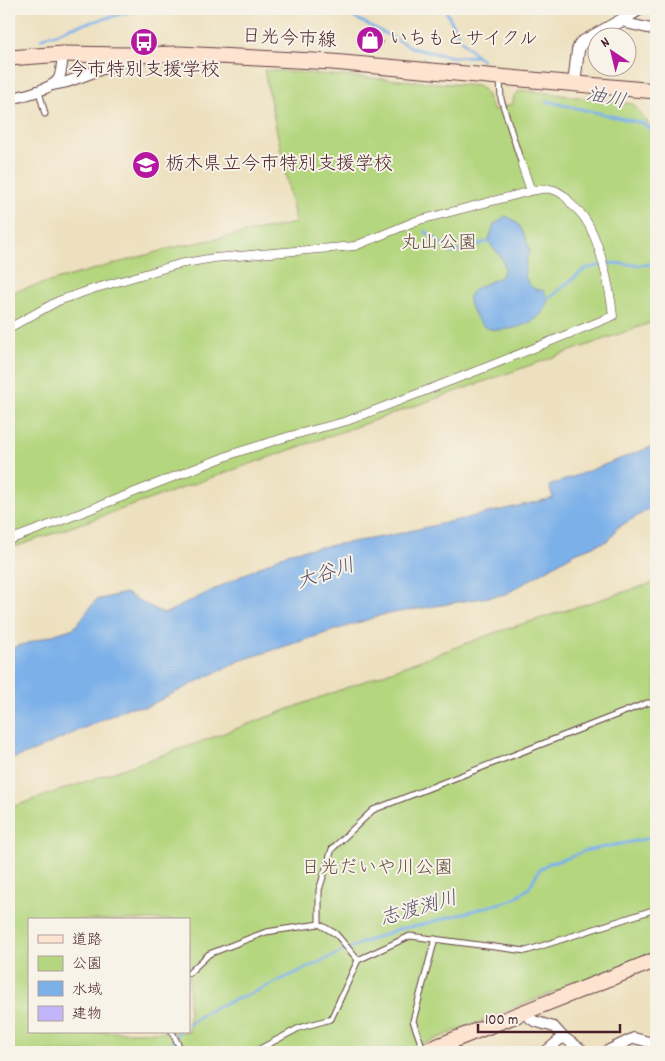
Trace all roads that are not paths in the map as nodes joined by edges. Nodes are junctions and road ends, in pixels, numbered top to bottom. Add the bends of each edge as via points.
1 (639, 9) edge
2 (622, 20) junction
3 (655, 29) edge
4 (63, 54) junction
5 (125, 55) junction
6 (9, 58) edge
7 (500, 77) junction
8 (574, 84) junction
9 (52, 85) junction
10 (38, 90) junction
11 (656, 91) edge
12 (9, 99) edge
13 (45, 114) dead end
14 (522, 165) joint
15 (531, 191) junction
16 (9, 328) edge
17 (9, 540) edge
18 (656, 703) edge
19 (656, 909) edge
20 (319, 924) junction
21 (435, 939) junction
22 (358, 960) junction
23 (656, 960) edge
24 (190, 972) edge
25 (523, 1013) junction
26 (173, 1034) edge
27 (563, 1037) junction
28 (656, 1044) edge
29 (451, 1049) edge
30 (182, 1052) edge
31 (254, 1052) edge
32 (423, 1052) edge
33 (545, 1052) edge
34 (585, 1052) edge
35 (606, 1052) edge

1 - 2 street
2 - 3 street
2 - 8 street via 581,43
4 - 5 main road, 日光今市線
4 - 6 main road, 日光今市線
4 - 9 street via 60,77
5 - 7 main road, 日光今市線 via 179,54 332,62
5 - 9 street via 124,61
7 - 8 main road, 日光今市線
7 - 14 lane via 502,104
8 - 11 main road, 日光今市線
9 - 10 street
10 - 12 street
10 - 13 lane
14 - 15 street
15 - 16 street via 416,221 355,246 179,264 58,301
15 - 17 street via 554,190 584,217 605,269 612,316 347,421 234,453
18 - 20 lane via 647,703 373,810 332,849 319,890
19 - 21 lane via 526,951
20 - 22 lane via 336,934
20 - 24 lane via 266,932 209,954
21 - 22 lane via 410,936
21 - 32 lane via 413,1021
22 - 31 lane via 331,1019 299,1028
23 - 25 main road
25 - 27 street via 534,1021 554,1027
25 - 29 main road
26 - 30 lane
27 - 33 street
27 - 34 street
28 - 35 street via 634,1038
29 - 32 main road

